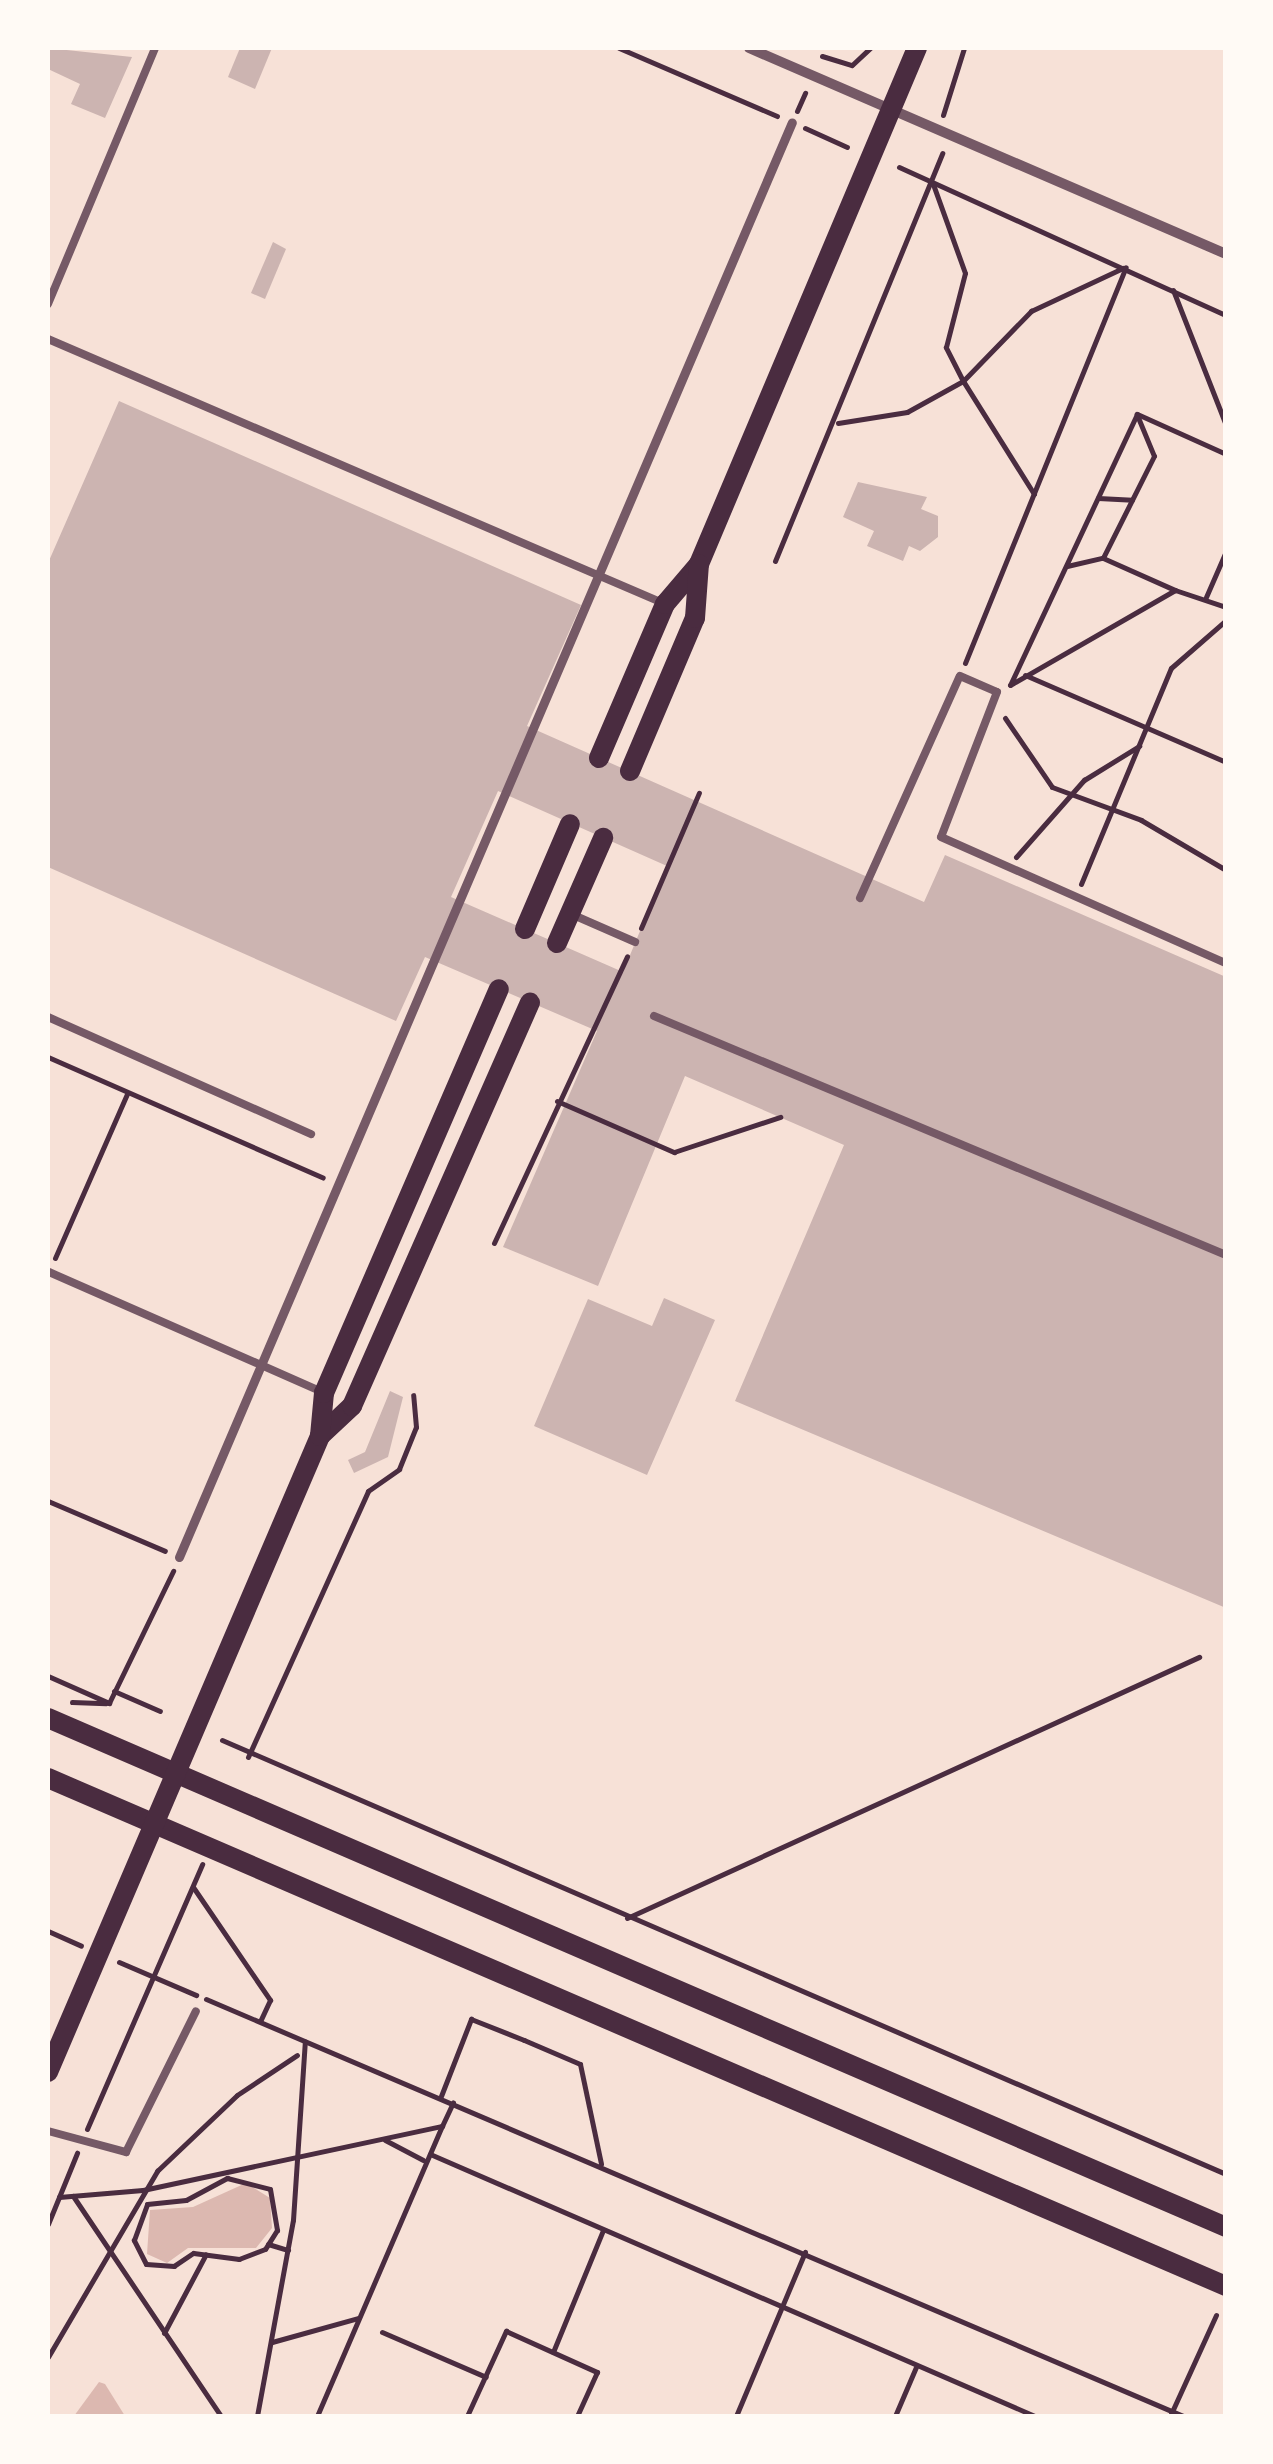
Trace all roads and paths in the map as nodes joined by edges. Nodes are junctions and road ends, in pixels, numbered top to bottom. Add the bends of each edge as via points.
1 (154, 48) edge
2 (619, 48) edge
3 (749, 48) edge
4 (918, 48) edge
5 (964, 48) edge
6 (869, 50) edge
7 (822, 56) dead end
8 (890, 110) junction
9 (792, 122) junction
10 (953, 128) dead end
11 (847, 146) dead end
12 (942, 153) dead end
13 (899, 167) dead end
14 (932, 181) junction
15 (1226, 254) edge
16 (1126, 267) junction
17 (1174, 290) junction
18 (48, 304) edge
19 (1226, 315) edge
20 (48, 340) edge
21 (963, 381) junction
22 (1224, 413) edge
23 (1137, 414) junction
24 (838, 424) junction
25 (1226, 425) edge
26 (1226, 454) edge
27 (1034, 494) junction
28 (1098, 498) junction
29 (1132, 500) junction
30 (1226, 551) edge
31 (1104, 558) junction
32 (775, 561) dead end
33 (699, 564) junction
34 (1066, 566) junction
35 (599, 576) junction
36 (1176, 590) junction
37 (1206, 597) junction
38 (665, 604) junction
39 (1226, 607) edge
40 (1226, 620) edge
41 (1025, 675) junction
42 (960, 676) junction
43 (994, 700) junction
44 (1147, 726) junction
45 (1139, 746) junction
46 (600, 758) dead end
47 (1226, 762) edge
48 (630, 771) dead end
49 (699, 792) dead end
50 (1071, 796) junction
51 (1112, 810) junction
52 (570, 824) dead end
53 (602, 838) dead end
54 (1008, 866) junction
55 (1226, 870) edge
56 (1076, 897) junction
57 (860, 898) dead end
58 (570, 914) junction
59 (526, 929) dead end
60 (635, 942) junction
61 (557, 943) dead end
62 (1226, 963) edge
63 (499, 989) dead end
64 (530, 1002) dead end
65 (48, 1016) edge
66 (654, 1016) dead end
67 (48, 1058) edge
68 (128, 1094) junction
69 (556, 1101) junction
70 (780, 1117) dead end
71 (312, 1134) dead end
72 (340, 1185) junction
73 (494, 1243) dead end
74 (1226, 1254) edge
75 (48, 1272) edge
76 (262, 1366) junction
77 (324, 1393) junction
78 (413, 1395) dead end
79 (320, 1436) junction
80 (48, 1500) edge
81 (180, 1557) junction
82 (1199, 1656) dead end
83 (48, 1676) edge
84 (114, 1691) junction
85 (109, 1703) junction
86 (51, 1710) edge
87 (160, 1711) dead end
88 (222, 1740) dead end
89 (248, 1757) junction
90 (176, 1773) junction
91 (48, 1778) edge
92 (154, 1825) junction
93 (209, 1849) junction
94 (193, 1884) junction
95 (628, 1918) junction
96 (48, 1931) edge
97 (99, 1953) junction
98 (157, 1978) junction
99 (196, 2012) dead end
100 (260, 2022) junction
101 (305, 2041) junction
102 (297, 2055) junction
103 (48, 2072) edge
104 (441, 2096) junction
105 (454, 2101) junction
106 (442, 2126) junction
107 (48, 2131) edge
108 (383, 2138) junction
109 (81, 2143) junction
110 (430, 2154) junction
111 (300, 2156) junction
112 (423, 2160) junction
113 (601, 2164) junction
114 (261, 2165) junction
115 (1226, 2174) edge
116 (216, 2178) junction
117 (254, 2179) junction
118 (143, 2190) junction
119 (73, 2196) junction
120 (59, 2198) junction
121 (127, 2216) junction
122 (138, 2220) junction
123 (48, 2224) edge
124 (1226, 2226) edge
125 (603, 2230) junction
126 (268, 2244) junction
127 (107, 2249) junction
128 (288, 2250) junction
129 (805, 2252) junction
130 (206, 2254) junction
131 (1226, 2286) edge
132 (782, 2307) junction
133 (1216, 2316) dead end
134 (358, 2318) junction
135 (382, 2332) dead end
136 (164, 2333) junction
137 (272, 2342) junction
138 (554, 2352) junction
139 (48, 2357) edge
140 (916, 2367) junction
141 (486, 2377) junction
142 (1171, 2414) edge
143 (221, 2416) edge
144 (257, 2416) edge
145 (317, 2416) edge
146 (468, 2416) edge
147 (576, 2416) edge
148 (736, 2416) edge
149 (895, 2416) edge
150 (1035, 2416) edge
151 (1183, 2416) edge

1 - 18 lane
2 - 9 path
3 - 8 street
4 - 8 main road
5 - 10 path via 942,112
6 - 7 path via 852,65
8 - 15 street
8 - 33 main road
9 - 11 path
9 - 35 street
12 - 14 path
13 - 14 path
14 - 16 path
14 - 21 path via 965,273 946,347
14 - 24 path
16 - 17 path
16 - 21 path via 1031,312
16 - 27 path
17 - 19 path
17 - 22 path
20 - 35 lane
21 - 24 path via 907,412
21 - 27 path
22 - 25 path
23 - 26 path
23 - 28 path
23 - 29 path via 1154,456
24 - 32 path
27 - 42 path
28 - 29 path
28 - 34 path
29 - 31 path
30 - 37 path
31 - 34 path
31 - 36 path
33 - 38 main road
33 - 48 main road via 695,618
34 - 41 path via 1010,685
35 - 38 lane
35 - 72 street
36 - 37 path
36 - 41 path
37 - 39 path
38 - 46 main road
40 - 44 path via 1178,658
41 - 44 path
42 - 43 lane via 997,692
42 - 57 lane
43 - 50 path via 1036,767
43 - 54 lane via 941,837
44 - 45 path
44 - 47 path
45 - 50 path
45 - 51 path
49 - 60 path
50 - 51 path
50 - 54 path
51 - 55 path
51 - 56 path
52 - 59 main road
53 - 58 main road
54 - 56 lane
56 - 62 lane
58 - 60 lane
58 - 61 main road
60 - 69 path
63 - 77 main road
64 - 79 main road via 352,1406
65 - 71 lane
66 - 74 lane
67 - 68 path
67 - 72 path
68 - 72 path
68 - 75 path
69 - 70 path via 674,1152
69 - 73 path
72 - 76 street
75 - 76 lane
76 - 77 lane
76 - 81 street
77 - 79 main road
78 - 89 path via 416,1427 398,1469 368,1491
79 - 90 main road
80 - 81 path
81 - 84 path
82 - 95 path
83 - 85 path
84 - 85 path
84 - 87 path
85 - 86 path
86 - 90 main road
88 - 89 path
89 - 95 path
90 - 92 main road
90 - 124 main road
91 - 92 main road
92 - 93 main road
92 - 97 main road
93 - 94 path
93 - 131 main road
94 - 98 path
94 - 100 path via 270,2000
95 - 115 path
96 - 97 path
97 - 98 path
97 - 103 main road
98 - 100 path
98 - 109 path
99 - 109 lane via 135,2144 119,2154
100 - 101 path
101 - 102 path
101 - 104 path
102 - 111 path
102 - 118 path via 237,2095
104 - 105 path
104 - 113 path via 472,2019 538,2046 580,2064
105 - 106 path
105 - 113 path
106 - 108 path
106 - 110 path
107 - 109 lane
108 - 111 path
108 - 112 path
109 - 120 path
110 - 112 path
110 - 125 path
111 - 114 path
111 - 128 path
112 - 134 path
113 - 129 path
114 - 116 path
114 - 117 path
116 - 117 path
116 - 118 path
116 - 122 path via 186,2200 148,2204
117 - 126 path via 277,2203
118 - 119 path
118 - 121 path
119 - 120 path
119 - 127 path
120 - 123 path
121 - 122 path
121 - 127 path
122 - 130 path via 134,2240 146,2264
125 - 132 path
125 - 138 path
126 - 128 path
126 - 130 path via 239,2259
127 - 136 path
127 - 139 path
128 - 137 path
129 - 132 path
129 - 142 path
130 - 136 path
132 - 140 path
132 - 148 path
133 - 142 path
134 - 137 path
134 - 145 path
135 - 141 path
136 - 143 path
137 - 144 path
138 - 141 path via 506,2331
138 - 147 path via 597,2372
140 - 149 path
140 - 150 path
141 - 146 path
142 - 151 path

